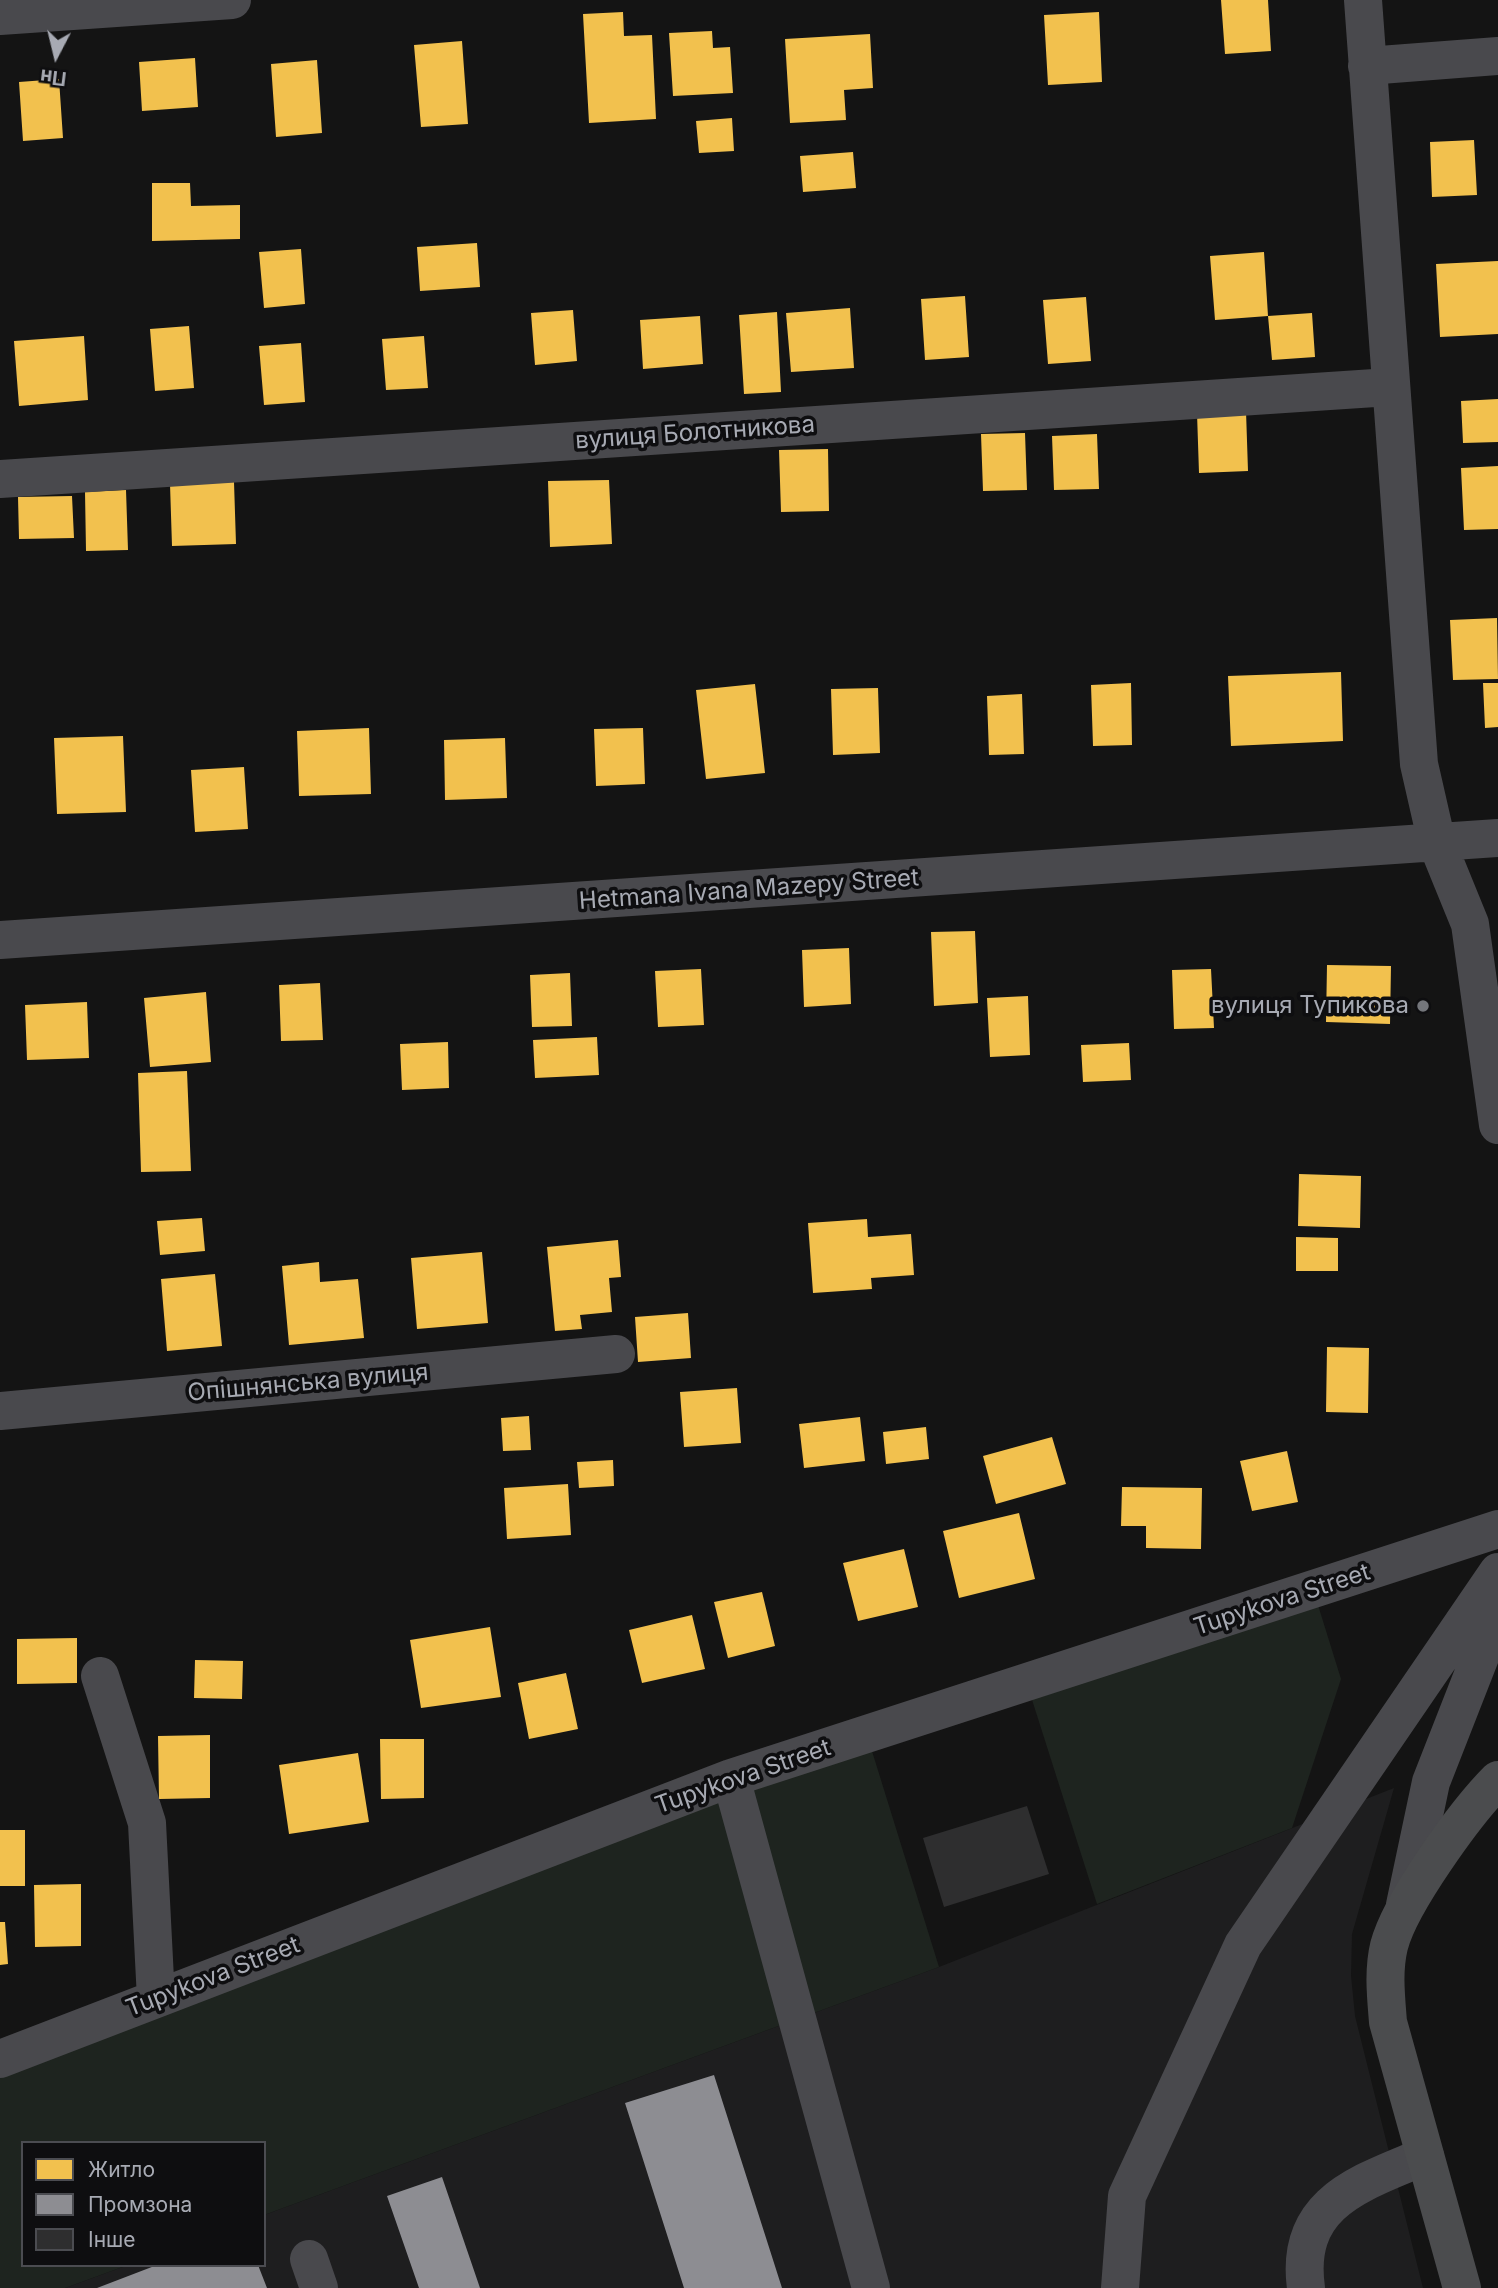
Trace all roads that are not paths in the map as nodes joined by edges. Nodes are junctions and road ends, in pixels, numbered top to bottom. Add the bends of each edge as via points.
1 (232, 0) edge
2 (1363, 0) edge
3 (0, 16) edge
4 (1498, 56) edge
5 (1367, 66) junction
6 (1390, 387) junction
7 (0, 479) edge
8 (1498, 838) edge
9 (1437, 843) junction
10 (0, 940) edge
11 (1498, 1125) edge
12 (616, 1354) dead end
13 (0, 1412) edge
14 (1498, 1529) edge
15 (1498, 1572) edge
16 (1498, 1611) edge
17 (100, 1676) dead end
18 (731, 1778) junction
19 (1498, 1780) edge
20 (1404, 1911) junction
21 (156, 1999) junction
22 (0, 2059) edge
23 (1425, 2156) junction
24 (871, 2288) edge
25 (1120, 2288) edge
26 (1306, 2288) edge
27 (1462, 2288) edge

1 - 3 street
2 - 5 street
4 - 5 street
5 - 6 street
6 - 7 street, вулиця Болотникова
6 - 9 street via 1419,764
8 - 9 street, Hetmana Ivana Mazepy Street
9 - 10 street, Hetmana Ivana Mazepy Street
9 - 11 street via 1470,924
12 - 13 street, Опішнянська вулиця
14 - 18 street, Tupykova Street
15 - 25 street via 1243,1945 1127,2196
16 - 20 street via 1431,1782
17 - 21 street via 147,1823
18 - 21 street, Tupykova Street
18 - 24 street
19 - 20 main road via 1474,1804
20 - 23 main road via 1390,1945 1385,1981 1388,2022
21 - 22 street, Tupykova Street
23 - 26 street via 1348,2189 1327,2206 1310,2238
23 - 27 main road

